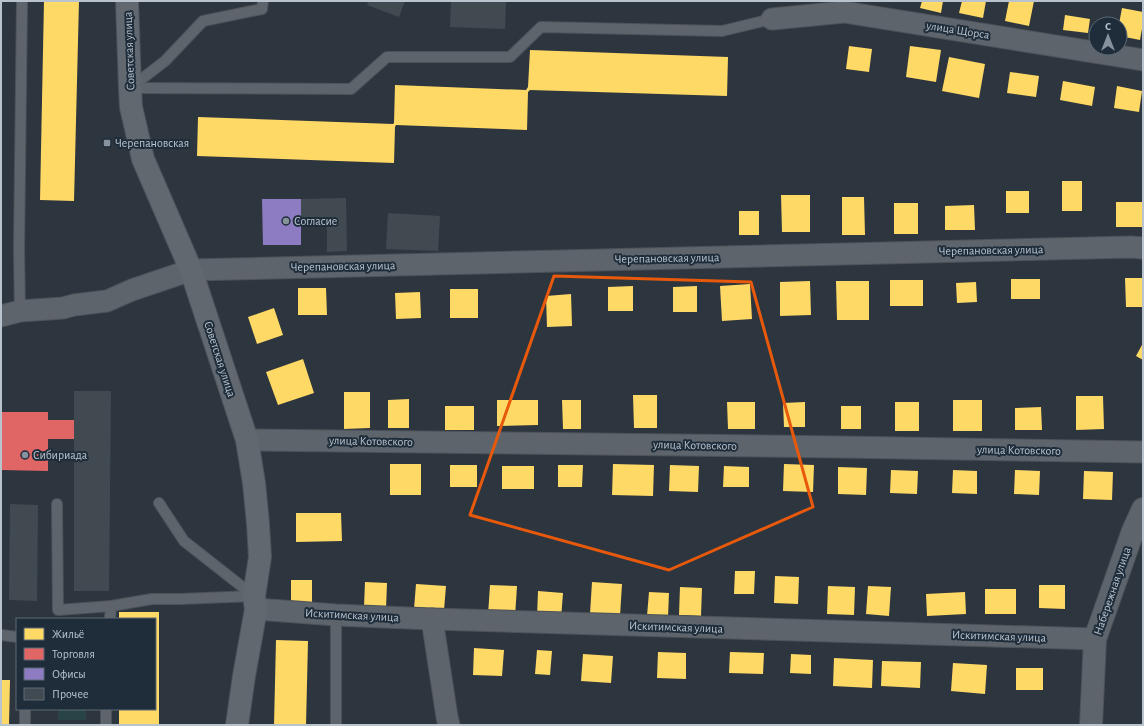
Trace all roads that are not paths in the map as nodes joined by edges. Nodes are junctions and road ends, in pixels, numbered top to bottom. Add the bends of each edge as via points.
1 (22, 1) edge
2 (127, 1) edge
3 (263, 1) edge
4 (772, 19) joint
5 (1143, 60) edge
6 (130, 88) junction
7 (1143, 248) edge
8 (191, 270) junction
9 (11, 314) edge
10 (247, 440) junction
11 (1143, 452) edge
12 (160, 503) dead end
13 (57, 504) dead end
14 (1143, 509) edge
15 (255, 602) junction
16 (111, 606) junction
17 (336, 615) junction
18 (110, 618) edge
19 (432, 619) junction
20 (1, 635) edge
21 (16, 637) edge
22 (1096, 639) junction
23 (25, 710) edge
24 (106, 710) edge
25 (25, 725) edge
26 (106, 725) edge
27 (237, 725) edge
28 (336, 725) edge
29 (449, 725) edge
30 (1091, 725) edge

1 - 9 lane via 19,250
2 - 6 main road, Советская улица
3 - 6 lane via 262,9 203,21 165,61
4 - 5 street, улица Щорса via 844,12
4 - 6 lane via 722,31 541,27 510,57 387,57 352,89
6 - 8 main road, Советская улица via 143,159
7 - 8 street, Черепановская улица
8 - 9 street, Черепановская улица via 107,301
8 - 10 main road, Советская улица
10 - 11 street, улица Котовского
10 - 15 main road, Советская улица via 254,483 260,557
12 - 15 lane via 184,541
13 - 16 lane via 58,610
14 - 22 street, Набережная улица via 1130,538
15 - 16 lane via 152,599
15 - 17 street, Искитимская улица
15 - 27 main road, Советская улица
16 - 18 lane
17 - 19 street, Искитимская улица
17 - 28 lane
19 - 22 street, Искитимская улица
19 - 29 street
20 - 21 lane
22 - 30 street, Набережная улица
23 - 25 lane
24 - 26 lane

